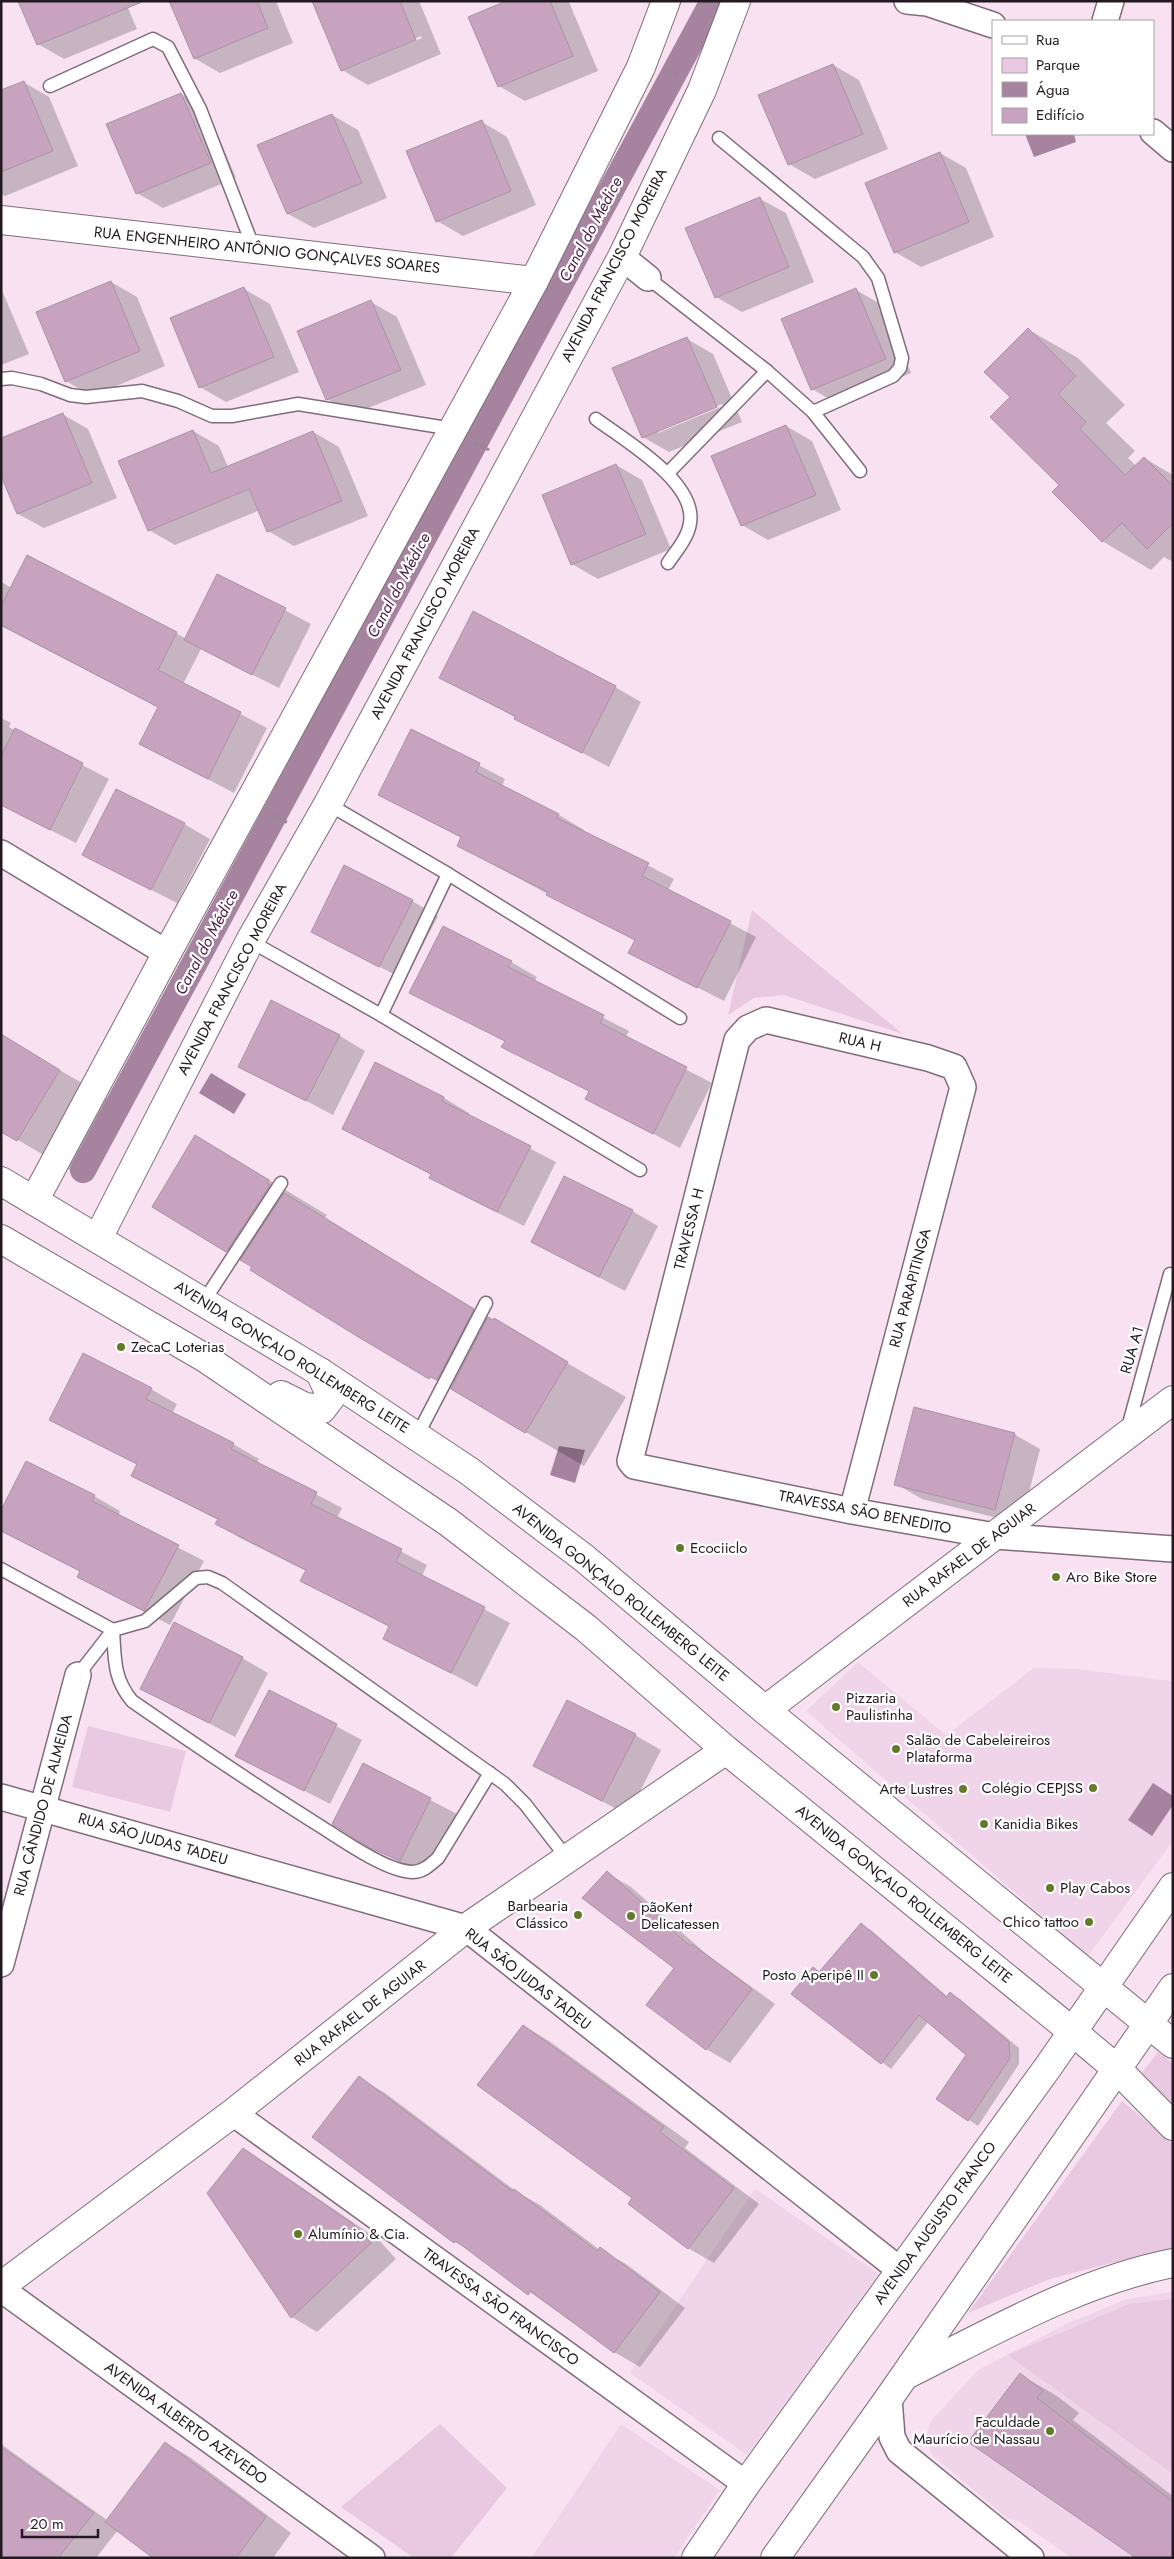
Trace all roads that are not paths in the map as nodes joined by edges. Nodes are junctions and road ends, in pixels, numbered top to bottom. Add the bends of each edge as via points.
1 (666, 1) edge
2 (736, 1) edge
3 (1111, 1) edge
4 (921, 2) edge
5 (1106, 20) edge
6 (992, 25) edge
7 (50, 86) dead end
8 (1154, 133) edge
9 (719, 138) dead end
10 (1173, 149) edge
11 (1, 220) edge
12 (254, 249) junction
13 (622, 257) junction
14 (648, 278) joint
15 (534, 280) junction
16 (767, 370) junction
17 (1, 379) edge
18 (814, 412) junction
19 (596, 419) dead end
20 (462, 434) junction
21 (860, 471) dead end
22 (668, 473) junction
23 (668, 563) dead end
24 (328, 804) junction
25 (1, 853) edge
26 (448, 874) junction
27 (250, 941) junction
28 (167, 953) junction
29 (381, 1014) junction
30 (680, 1018) dead end
31 (766, 1020) joint
32 (954, 1067) joint
33 (640, 1170) dead end
34 (1, 1182) edge
35 (281, 1183) dead end
36 (34, 1201) junction
37 (98, 1238) junction
38 (1, 1239) edge
39 (1170, 1274) dead end
40 (204, 1301) junction
41 (486, 1303) dead end
42 (205, 1358) junction
43 (320, 1372) junction
44 (1173, 1400) edge
45 (1126, 1434) junction
46 (417, 1436) junction
47 (631, 1453) joint
48 (852, 1511) junction
49 (995, 1536) junction
50 (1173, 1549) edge
51 (1, 1569) edge
52 (113, 1630) junction
53 (78, 1675) joint
54 (765, 1710) junction
55 (726, 1750) junction
56 (490, 1773) junction
57 (1, 1797) edge
58 (43, 1807) junction
59 (568, 1858) junction
60 (1173, 1887) edge
61 (466, 1928) junction
62 (1, 1964) edge
63 (1104, 1988) junction
64 (1173, 1988) edge
65 (1148, 2024) junction
66 (1073, 2032) junction
67 (1173, 2044) edge
68 (1117, 2069) junction
69 (233, 2113) junction
70 (1173, 2126) edge
71 (1173, 2263) edge
72 (900, 2270) junction
73 (1, 2288) edge
74 (904, 2375) junction
75 (890, 2398) junction
76 (746, 2484) junction
77 (372, 2558) edge
78 (696, 2558) edge
79 (776, 2558) edge
80 (1031, 2558) edge

1 - 15 main road via 641,67
2 - 13 main road, AVENIDA FRANCISCO MOREIRA via 702,90
3 - 5 street
4 - 6 street
7 - 12 lane via 153,39 168,46 200,109
8 - 10 street
9 - 18 lane via 862,256 878,278 902,358 900,368 893,376
11 - 12 main road, RUA ENGENHEIRO ANTÔNIO GONÇALVES SOARES
12 - 15 main road, RUA ENGENHEIRO ANTÔNIO GONÇALVES SOARES
13 - 14 street
13 - 24 main road, AVENIDA FRANCISCO MOREIRA
14 - 16 lane
15 - 20 main road
16 - 18 lane
16 - 22 lane
17 - 20 lane via 41,384 70,395 86,397 142,392 178,401 212,416 232,416 298,404
18 - 21 lane
19 - 22 lane
20 - 28 main road via 250,801
22 - 23 lane via 688,501 690,522 684,540
24 - 26 lane
24 - 27 main road, AVENIDA FRANCISCO MOREIRA
25 - 28 street
26 - 29 lane
26 - 30 lane
27 - 29 lane
27 - 37 main road, AVENIDA FRANCISCO MOREIRA
28 - 36 main road
29 - 33 lane
31 - 32 street, RUA H
31 - 47 street, TRAVESSA H via 748,1028 738,1040
32 - 48 street, RUA PARAPITINGA via 962,1087
34 - 36 main road, AVENIDA GONÇALO ROLLEMBERG LEITE
35 - 40 lane
36 - 37 main road, AVENIDA GONÇALO ROLLEMBERG LEITE
37 - 40 main road, AVENIDA GONÇALO ROLLEMBERG LEITE
38 - 42 main road, AVENIDA GONÇALO ROLLEMBERG LEITE
39 - 45 lane, RUA A1
40 - 43 main road, AVENIDA GONÇALO ROLLEMBERG LEITE
41 - 46 lane
42 - 43 main road via 315,1409 322,1409 331,1397
42 - 55 main road, AVENIDA GONÇALO ROLLEMBERG LEITE via 448,1522 586,1628
43 - 46 main road, AVENIDA GONÇALO ROLLEMBERG LEITE
44 - 45 main road, RUA RAFAEL DE AGUIAR
45 - 49 main road, RUA RAFAEL DE AGUIAR
46 - 54 main road, AVENIDA GONÇALO ROLLEMBERG LEITE via 584,1558
47 - 48 street, TRAVESSA SÃO BENEDITO via 630,1462 634,1466
48 - 49 street, TRAVESSA SÃO BENEDITO
49 - 50 street, TRAVESSA SÃO BENEDITO
49 - 54 main road, RUA RAFAEL DE AGUIAR
51 - 52 lane
52 - 53 lane
52 - 56 lane via 145,1621 196,1578 208,1577 222,1583
52 - 56 lane via 116,1670 122,1688 132,1701 259,1788 351,1846 399,1870 414,1872 426,1869 438,1858
53 - 58 street, RUA CÂNDIDO DE ALMEIDA
54 - 63 main road, AVENIDA GONÇALO ROLLEMBERG LEITE
55 - 59 main road, RUA RAFAEL DE AGUIAR
55 - 66 main road, AVENIDA GONÇALO ROLLEMBERG LEITE
56 - 59 lane via 525,1804
57 - 58 street, RUA SÃO JUDAS TADEU
58 - 61 street, RUA SÃO JUDAS TADEU
58 - 62 street, RUA CÂNDIDO DE ALMEIDA
59 - 61 main road, RUA RAFAEL DE AGUIAR
60 - 63 main road, AVENIDA AUGUSTO FRANCO
61 - 69 main road, RUA RAFAEL DE AGUIAR
61 - 72 street, RUA SÃO JUDAS TADEU
63 - 65 main road, AVENIDA GONÇALO ROLLEMBERG LEITE
63 - 66 main road, AVENIDA AUGUSTO FRANCO
64 - 65 main road
65 - 67 main road, AVENIDA GONÇALO ROLLEMBERG LEITE
65 - 68 main road
66 - 68 main road, AVENIDA GONÇALO ROLLEMBERG LEITE
66 - 72 main road, AVENIDA AUGUSTO FRANCO
68 - 70 main road, AVENIDA GONÇALO ROLLEMBERG LEITE
68 - 74 main road
69 - 73 main road, RUA RAFAEL DE AGUIAR
69 - 76 street, TRAVESSA SÃO FRANCISCO
71 - 74 main road via 1118,2277 1028,2314
72 - 76 main road, AVENIDA AUGUSTO FRANCO
73 - 77 street, AVENIDA ALBERTO AZEVEDO
74 - 75 main road
75 - 79 main road
75 - 80 street via 891,2432 899,2451
76 - 78 main road, AVENIDA AUGUSTO FRANCO

